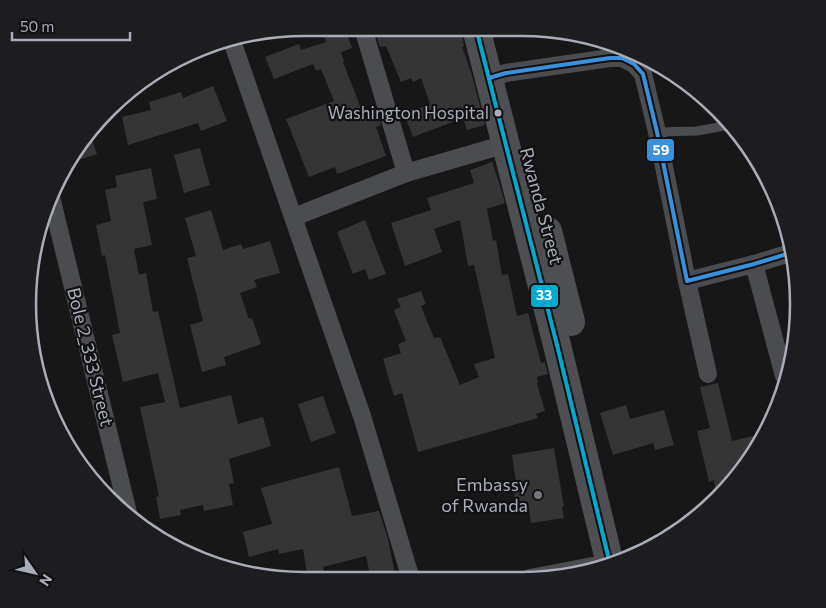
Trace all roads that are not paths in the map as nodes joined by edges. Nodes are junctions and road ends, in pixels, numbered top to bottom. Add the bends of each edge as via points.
1 (365, 36) edge
2 (480, 36) edge
3 (495, 36) edge
4 (234, 45) edge
5 (498, 76) junction
6 (722, 126) edge
7 (657, 132) junction
8 (506, 144) junction
9 (406, 173) junction
10 (55, 207) edge
11 (294, 217) junction
12 (785, 254) edge
13 (754, 264) junction
14 (686, 282) junction
15 (782, 369) edge
16 (708, 374) dead end
17 (127, 505) edge
18 (618, 553) edge
19 (618, 554) edge
20 (408, 572) edge

1 - 9 street
2 - 5 main road, Rwanda Street
3 - 5 main road, Rwanda Street
4 - 11 street
5 - 7 street via 622,58 643,74
5 - 8 main road, Rwanda Street
5 - 18 main road, Rwanda Street via 561,281
6 - 7 lane via 697,131
7 - 14 street
8 - 9 street
8 - 19 main road, Rwanda Street via 557,345
9 - 11 street
10 - 17 street, Bole 2_333 Street
11 - 20 street via 362,416
12 - 13 street
13 - 14 street
13 - 15 street
14 - 16 street

